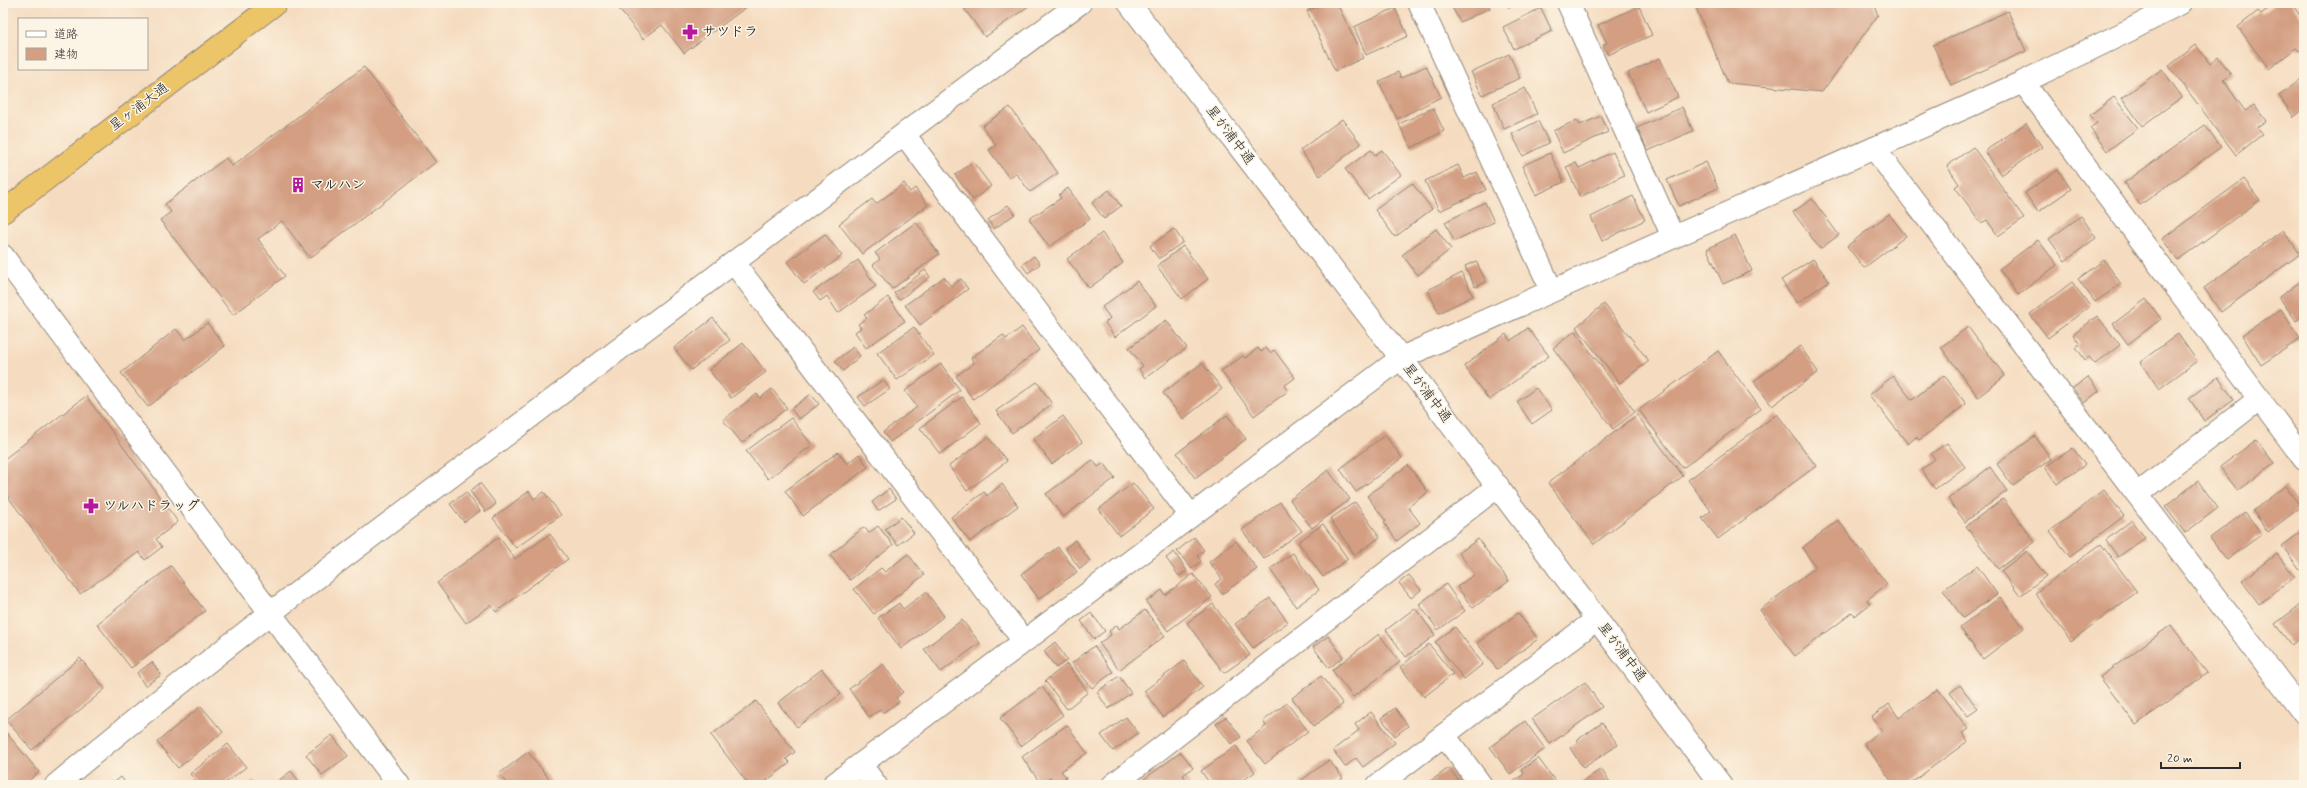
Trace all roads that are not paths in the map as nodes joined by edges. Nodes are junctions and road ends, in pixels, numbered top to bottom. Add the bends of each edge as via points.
1 (276, 3) edge
2 (1080, 3) edge
3 (1129, 3) edge
4 (1419, 3) edge
5 (1568, 3) edge
6 (2180, 3) edge
7 (2023, 82) junction
8 (904, 134) junction
9 (1874, 148) junction
10 (3, 212) edge
11 (1673, 237) junction
12 (3, 256) edge
13 (734, 263) junction
14 (1552, 291) junction
15 (1401, 358) junction
16 (2259, 399) junction
17 (2304, 459) edge
18 (1498, 486) junction
19 (2138, 494) junction
20 (1191, 516) junction
21 (271, 612) junction
22 (1597, 619) junction
23 (1024, 641) junction
24 (2304, 714) edge
25 (1444, 735) junction
26 (861, 765) junction
27 (56, 785) edge
28 (398, 785) edge
29 (833, 785) edge
30 (876, 785) edge
31 (1113, 785) edge
32 (1378, 785) edge
33 (1481, 785) edge
34 (1721, 785) edge

1 - 10 highway, 星ヶ浦大通
2 - 8 street
3 - 15 street, 星が浦中通
4 - 14 street
5 - 11 street
6 - 7 street
7 - 9 street
7 - 16 street
8 - 13 street
8 - 20 street
9 - 11 street
9 - 19 street
11 - 14 street
12 - 21 street
13 - 21 street
13 - 23 street
14 - 15 street
15 - 18 street, 星が浦中通
15 - 20 street
16 - 17 street
16 - 19 street
18 - 22 street, 星が浦中通
18 - 31 street
19 - 24 street
20 - 23 street
21 - 27 street via 150,706
21 - 28 street
22 - 25 street
22 - 34 street, 星が浦中通
23 - 26 street
25 - 32 street
25 - 33 street
26 - 29 street
26 - 30 street

